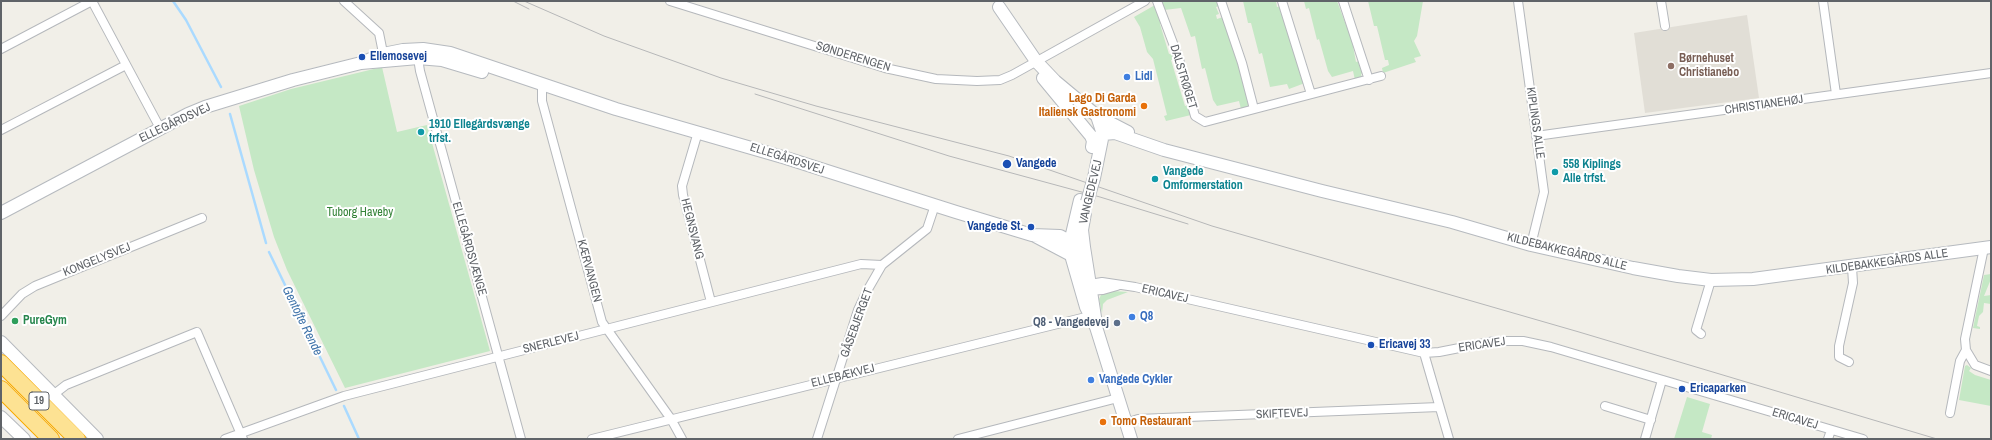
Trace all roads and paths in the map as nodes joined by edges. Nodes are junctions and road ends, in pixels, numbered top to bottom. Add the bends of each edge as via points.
1 (92, 1) edge
2 (344, 1) edge
3 (674, 1) edge
4 (1146, 1) edge
5 (1157, 1) edge
6 (1221, 1) edge
7 (1282, 1) edge
8 (1343, 1) edge
9 (1518, 1) edge
10 (1661, 1) edge
11 (1823, 1) edge
12 (997, 4) edge
13 (1665, 26) dead end
14 (1, 49) edge
15 (384, 58) junction
16 (418, 58) junction
17 (1033, 63) junction
18 (126, 65) junction
19 (1991, 73) edge
20 (1382, 76) dead end
21 (1369, 80) junction
22 (542, 83) junction
23 (1052, 89) junction
24 (1311, 94) junction
25 (1836, 94) junction
26 (1254, 109) junction
27 (160, 128) junction
28 (1, 130) edge
29 (1105, 131) junction
30 (698, 132) junction
31 (1536, 136) junction
32 (1083, 201) junction
33 (935, 205) junction
34 (1, 213) edge
35 (202, 218) dead end
36 (1082, 230) junction
37 (1032, 234) junction
38 (1060, 236) junction
39 (1071, 242) junction
40 (1531, 245) junction
41 (1987, 248) edge
42 (1071, 255) junction
43 (882, 265) junction
44 (1852, 267) junction
45 (1711, 280) junction
46 (1088, 286) junction
47 (711, 302) junction
48 (1, 316) edge
49 (1094, 319) junction
50 (606, 329) junction
51 (1701, 334) dead end
52 (1, 342) edge
53 (1966, 350) junction
54 (1424, 353) junction
55 (498, 357) junction
56 (1849, 362) dead end
57 (1, 363) edge
58 (1991, 370) edge
59 (837, 377) junction
60 (1662, 380) junction
61 (1, 390) edge
62 (53, 395) junction
63 (1118, 398) junction
64 (1605, 406) dead end
65 (1439, 407) junction
66 (1950, 413) dead end
67 (1, 417) edge
68 (671, 419) junction
69 (1651, 420) junction
70 (1126, 423) junction
71 (1831, 430) junction
72 (241, 436) edge
73 (24, 439) edge
74 (51, 439) edge
75 (77, 439) edge
76 (97, 439) edge
77 (224, 439) edge
78 (521, 439) edge
79 (592, 439) edge
80 (682, 439) edge
81 (817, 439) edge
82 (958, 439) edge
83 (1131, 439) edge
84 (1450, 439) edge
85 (1645, 439) edge
86 (1828, 439) edge
87 (1863, 439) edge

1 - 14 street
1 - 18 street
2 - 15 street via 379,33
3 - 17 street, SØNDERENGEN via 885,68 936,79 1000,80
4 - 17 street
5 - 26 street, DALSTRØGET via 1179,59 1195,116 1205,122
6 - 26 street
7 - 24 street
8 - 21 street
9 - 31 street, KIPLINGS ALLE
10 - 13 street
11 - 25 street
12 - 17 street, VANGEDEVEJ
15 - 16 street, ELLEGÅRDSVEJ
15 - 22 street, ELLEGÅRDSVEJ via 403,50 423,49 450,53
15 - 27 street, ELLEGÅRDSVEJ via 294,80 205,107
16 - 22 street, ELLEGÅRDSVEJ via 442,60 509,80
16 - 55 street, ELLEGÅRDSVÆNGE
17 - 23 street, VANGEDEVEJ
17 - 29 street, VANGEDEVEJ via 1055,81
18 - 27 street
18 - 28 street
19 - 25 street, CHRISTIANEHØJ
20 - 21 street, DALSTRØGET
21 - 24 street, DALSTRØGET
22 - 30 street, ELLEGÅRDSVEJ via 616,109
22 - 50 street, KÆRVANGEN via 542,101
23 - 29 street
23 - 29 street, VANGEDEVEJ via 1088,132
24 - 26 street, DALSTRØGET
25 - 31 street, CHRISTIANEHØJ
27 - 34 street, ELLEGÅRDSVEJ
29 - 32 street, VANGEDEVEJ, bridge
29 - 40 street, KILDEBAKKEGÅRDS ALLE via 1152,146 1452,222
30 - 33 street, ELLEGÅRDSVEJ
30 - 47 street, HEGNSVANG via 682,186
31 - 40 street, KIPLINGS ALLE via 1544,197
32 - 36 street, VANGEDEVEJ
32 - 38 street via 1066,232
32 - 39 street, VANGEDEVEJ
33 - 37 street, ELLEGÅRDSVEJ
33 - 43 street, GÅSEBJERGET via 927,229
35 - 48 street, KONGELYSVEJ via 35,286 22,294
36 - 39 street
36 - 46 street, VANGEDEVEJ
37 - 38 street, ELLEGÅRDSVEJ
37 - 39 street via 1056,242
37 - 42 street, ELLEGÅRDSVEJ
38 - 39 street
39 - 42 street, VANGEDEVEJ
39 - 46 street
40 - 45 street, KILDEBAKKEGÅRDS ALLE via 1633,268
41 - 44 street, KILDEBAKKEGÅRDS ALLE
41 - 53 street via 1965,340
42 - 46 street, VANGEDEVEJ
43 - 47 street, SNERLEVEJ via 861,264
43 - 59 street, GÅSEBJERGET via 858,310
44 - 45 street, KILDEBAKKEGÅRDS ALLE via 1753,279
44 - 56 street via 1853,283 1838,356
45 - 51 street via 1696,330
46 - 49 street, VANGEDEVEJ
46 - 54 street, ERICAVEJ via 1102,282 1119,285
47 - 50 street, SNERLEVEJ
49 - 59 street, ELLEBÆKVEJ
49 - 63 street, VANGEDEVEJ
50 - 55 street, SNERLEVEJ
50 - 68 street, KÆRVANGEN
52 - 62 street
53 - 58 street via 1975,365
53 - 66 street via 1960,361
54 - 60 street, ERICAVEJ via 1495,341 1523,341
54 - 65 street
55 - 72 street, SNERLEVEJ via 344,396
55 - 78 street, ELLEGÅRDSVÆNGE
57 - 75 highway, 19
59 - 68 street, ELLEBÆKVEJ
59 - 81 street, GÅSEBJERGET
60 - 69 street
60 - 71 street, ERICAVEJ
61 - 74 highway, 19
62 - 72 street via 66,385 198,332
62 - 76 street
63 - 70 street, VANGEDEVEJ
63 - 82 street
64 - 69 street
65 - 70 street, SKIFTEVEJ via 1138,420
65 - 84 street
67 - 73 street
68 - 79 street, ELLEBÆKVEJ
68 - 80 street, KÆRVANGEN
69 - 85 street
70 - 83 street, VANGEDEVEJ
71 - 86 street
71 - 87 street, ERICAVEJ
72 - 77 street, SNERLEVEJ

